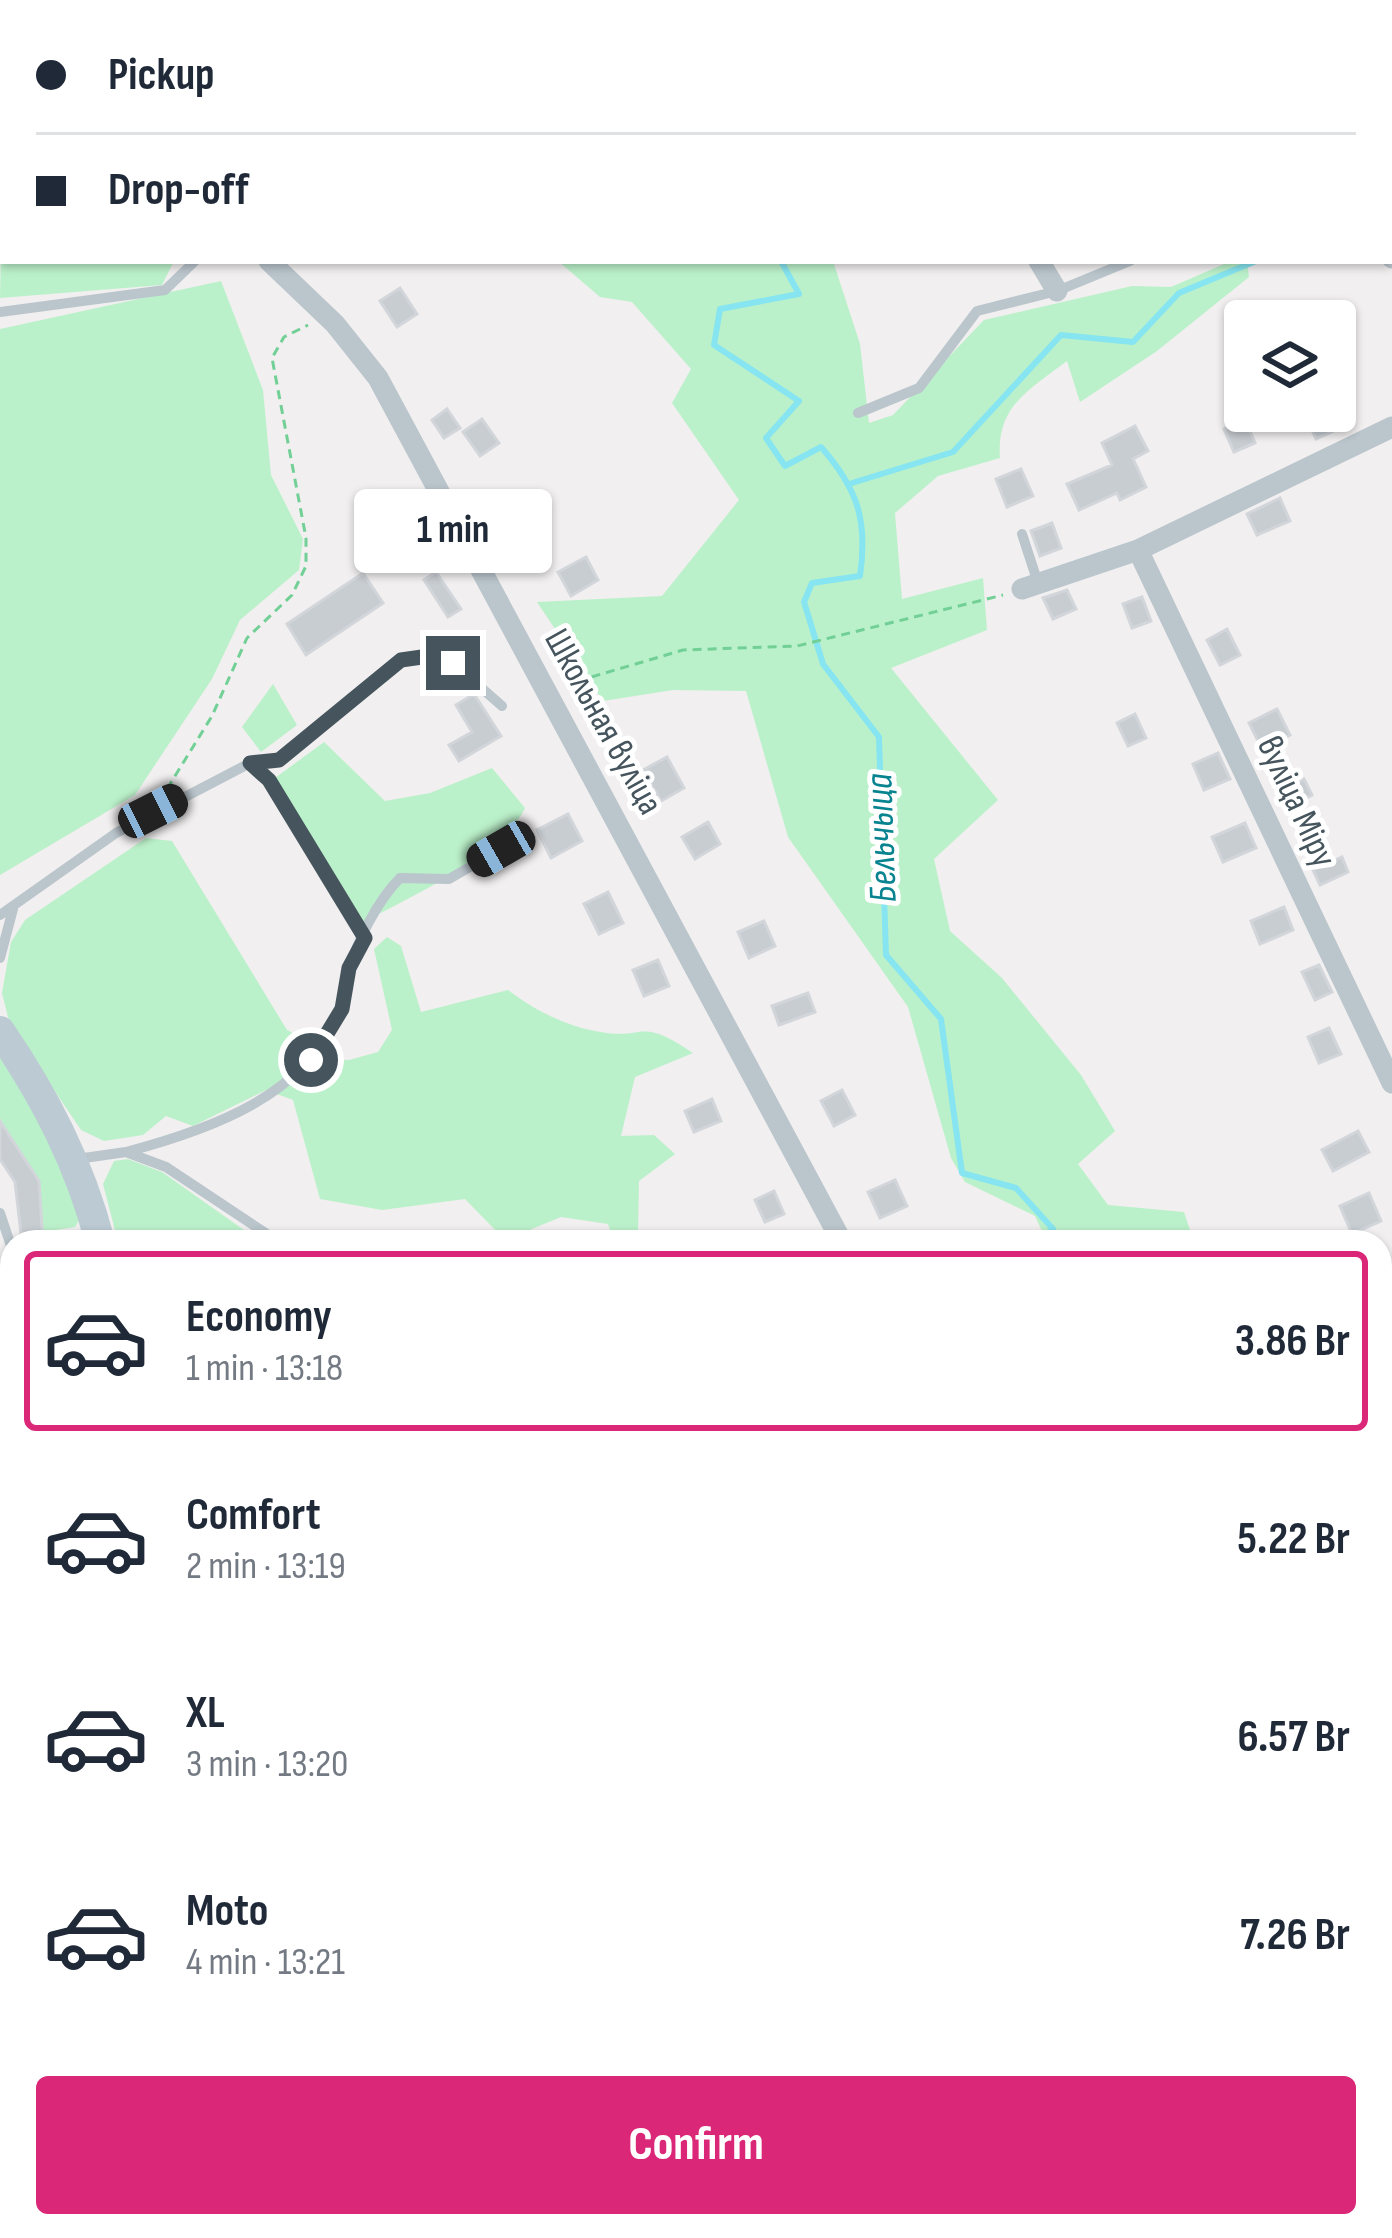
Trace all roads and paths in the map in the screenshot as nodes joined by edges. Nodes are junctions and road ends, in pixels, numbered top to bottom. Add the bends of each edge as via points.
1 (192, 264) edge
2 (271, 264) edge
3 (1041, 264) edge
4 (1123, 264) edge
5 (1057, 291) junction
6 (0, 312) edge
7 (335, 324) junction
8 (858, 412) dead end
9 (1392, 427) edge
10 (1022, 535) dead end
11 (1138, 550) junction
12 (1030, 586) junction
13 (534, 669) junction
14 (502, 706) dead end
15 (250, 763) junction
16 (153, 811) junction
17 (501, 849) dead end
18 (14, 908) junction
19 (0, 915) edge
20 (365, 938) junction
21 (0, 958) edge
22 (0, 1031) edge
23 (1392, 1083) edge
24 (126, 1152) junction
25 (74, 1160) junction
26 (96, 1230) edge
27 (261, 1230) edge
28 (836, 1230) edge

1 - 6 lane via 165,290
2 - 7 street, Школьная вуліца
3 - 5 street
4 - 5 lane
5 - 8 lane via 977,311 919,388
7 - 13 street, Школьная вуліца via 419,449
7 - 16 path via 296,329 272,358 306,538 302,583 247,638 212,716
9 - 11 street
10 - 12 lane
11 - 12 street
11 - 23 street, вуліца Міру
12 - 13 path via 797,646 683,650 588,679
13 - 28 street, Школьная вуліца
14 - 15 lane via 453,663 401,660 279,760
15 - 16 lane
15 - 20 lane via 269,780
16 - 18 lane
17 - 20 lane via 449,879 400,878
18 - 19 lane
18 - 21 lane
20 - 24 lane via 342,1009 311,1060 254,1106
22 - 25 street
24 - 25 lane
24 - 27 lane via 166,1167
25 - 26 street

